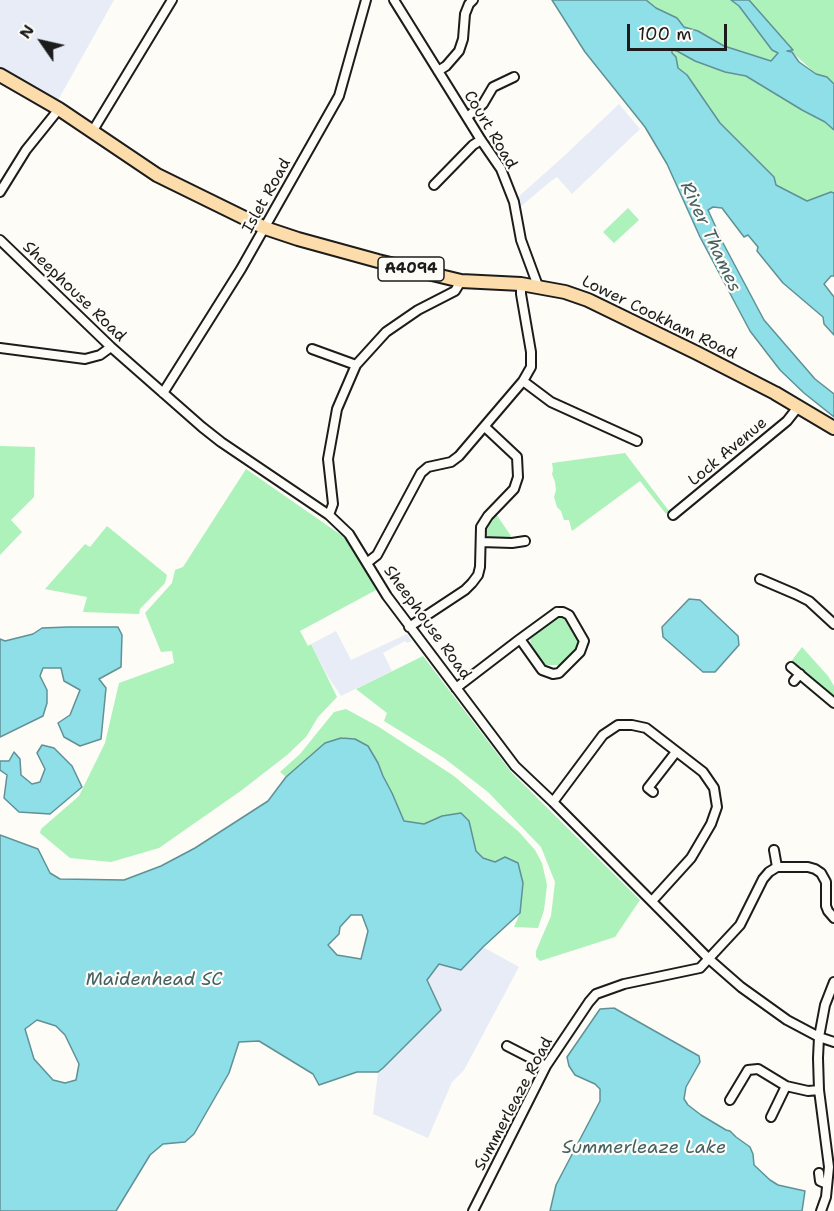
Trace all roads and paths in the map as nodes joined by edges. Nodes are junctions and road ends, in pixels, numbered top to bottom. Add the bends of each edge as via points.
1 (172, 0) edge
2 (366, 0) edge
3 (394, 0) edge
4 (473, 0) edge
5 (438, 71) junction
6 (0, 75) edge
7 (514, 77) dead end
8 (59, 109) junction
9 (467, 117) junction
10 (92, 132) junction
11 (481, 140) junction
12 (440, 183) dead end
13 (0, 192) edge
14 (265, 228) junction
15 (0, 240) edge
16 (461, 281) junction
17 (521, 284) junction
18 (538, 286) junction
19 (111, 347) junction
20 (0, 348) edge
21 (312, 349) dead end
22 (356, 365) junction
23 (523, 381) junction
24 (163, 393) junction
25 (798, 407) junction
26 (484, 427) junction
27 (834, 428) edge
28 (638, 441) dead end
29 (329, 515) junction
30 (673, 515) dead end
31 (525, 541) dead end
32 (481, 542) junction
33 (368, 562) junction
34 (760, 579) dead end
35 (834, 624) edge
36 (409, 627) junction
37 (520, 639) junction
38 (791, 667) dead end
39 (800, 674) junction
40 (794, 681) dead end
41 (456, 688) junction
42 (834, 703) edge
43 (676, 752) junction
44 (649, 791) dead end
45 (553, 802) junction
46 (774, 850) dead end
47 (777, 867) junction
48 (652, 902) junction
49 (834, 918) edge
50 (710, 959) junction
51 (834, 982) edge
52 (819, 1036) junction
53 (834, 1042) edge
54 (507, 1046) dead end
55 (546, 1066) junction
56 (786, 1086) junction
57 (819, 1090) junction
58 (729, 1100) dead end
59 (771, 1116) dead end
60 (819, 1173) dead end
61 (827, 1184) junction
62 (830, 1198) edge
63 (473, 1211) edge
64 (821, 1211) edge

1 - 10 street
2 - 14 street, Islet Road via 339,96
3 - 5 street, Court Road
4 - 5 street via 465,14 459,51
5 - 9 street, Court Road
6 - 8 main road, Lower Cookham Road / A4094
7 - 9 street via 493,87 483,104
8 - 10 main road, Lower Cookham Road / A4094
8 - 13 street via 26,150
9 - 11 street, Court Road
10 - 14 main road, Lower Cookham Road / A4094 via 156,175
11 - 12 street
11 - 18 street, Court Road via 501,170 514,202 521,240
14 - 16 main road, Lower Cookham Road / A4094
14 - 24 street, Islet Road
15 - 19 street, Sheephouse Road
16 - 17 main road, Lower Cookham Road / A4094
16 - 22 street via 455,291 386,332
17 - 18 main road, Lower Cookham Road / A4094
17 - 23 street via 531,352 531,367
18 - 25 main road, Lower Cookham Road / A4094 via 588,300
19 - 20 street via 85,359
19 - 24 street, Sheephouse Road
21 - 22 street
22 - 29 street via 337,409 328,459 333,504
23 - 26 street
23 - 28 street via 551,402
24 - 29 street, Sheephouse Road via 221,442
25 - 27 main road, Lower Cookham Road / A4094
25 - 30 street, Lock Avenue via 787,421
26 - 32 street via 517,457 518,477 514,489 481,527
26 - 33 street via 451,462 428,467 421,473 377,555
29 - 33 street, Sheephouse Road via 349,534
31 - 32 street
32 - 36 street via 480,567 472,583
33 - 36 street, Sheephouse Road
34 - 35 street via 809,602
36 - 41 street, Sheephouse Road
37 - 37 street via 560,612 572,619 584,642 562,670 552,674 542,670
37 - 41 street
38 - 39 street
39 - 40 street
39 - 42 street
41 - 45 street, Sheephouse Road via 515,766
43 - 44 street
43 - 45 street via 646,728 618,725 603,735
43 - 48 street via 703,772 714,788 717,807 692,858
45 - 48 street, Sheephouse Road
46 - 47 street
47 - 49 street via 808,867 821,873 826,882 826,906
47 - 50 street via 763,879 740,925
48 - 50 street, Sheephouse Road
50 - 52 street, Sheephouse Road via 778,1014
50 - 55 street, Summerleaze Road via 700,968 596,994
51 - 52 street
52 - 53 street, Sheephouse Road
52 - 57 street
54 - 55 street
55 - 63 street, Summerleaze Road
56 - 57 street
56 - 58 street via 758,1069 747,1070
56 - 59 street
57 - 61 street via 829,1167
60 - 61 street via 820,1181
61 - 62 street
62 - 64 street

